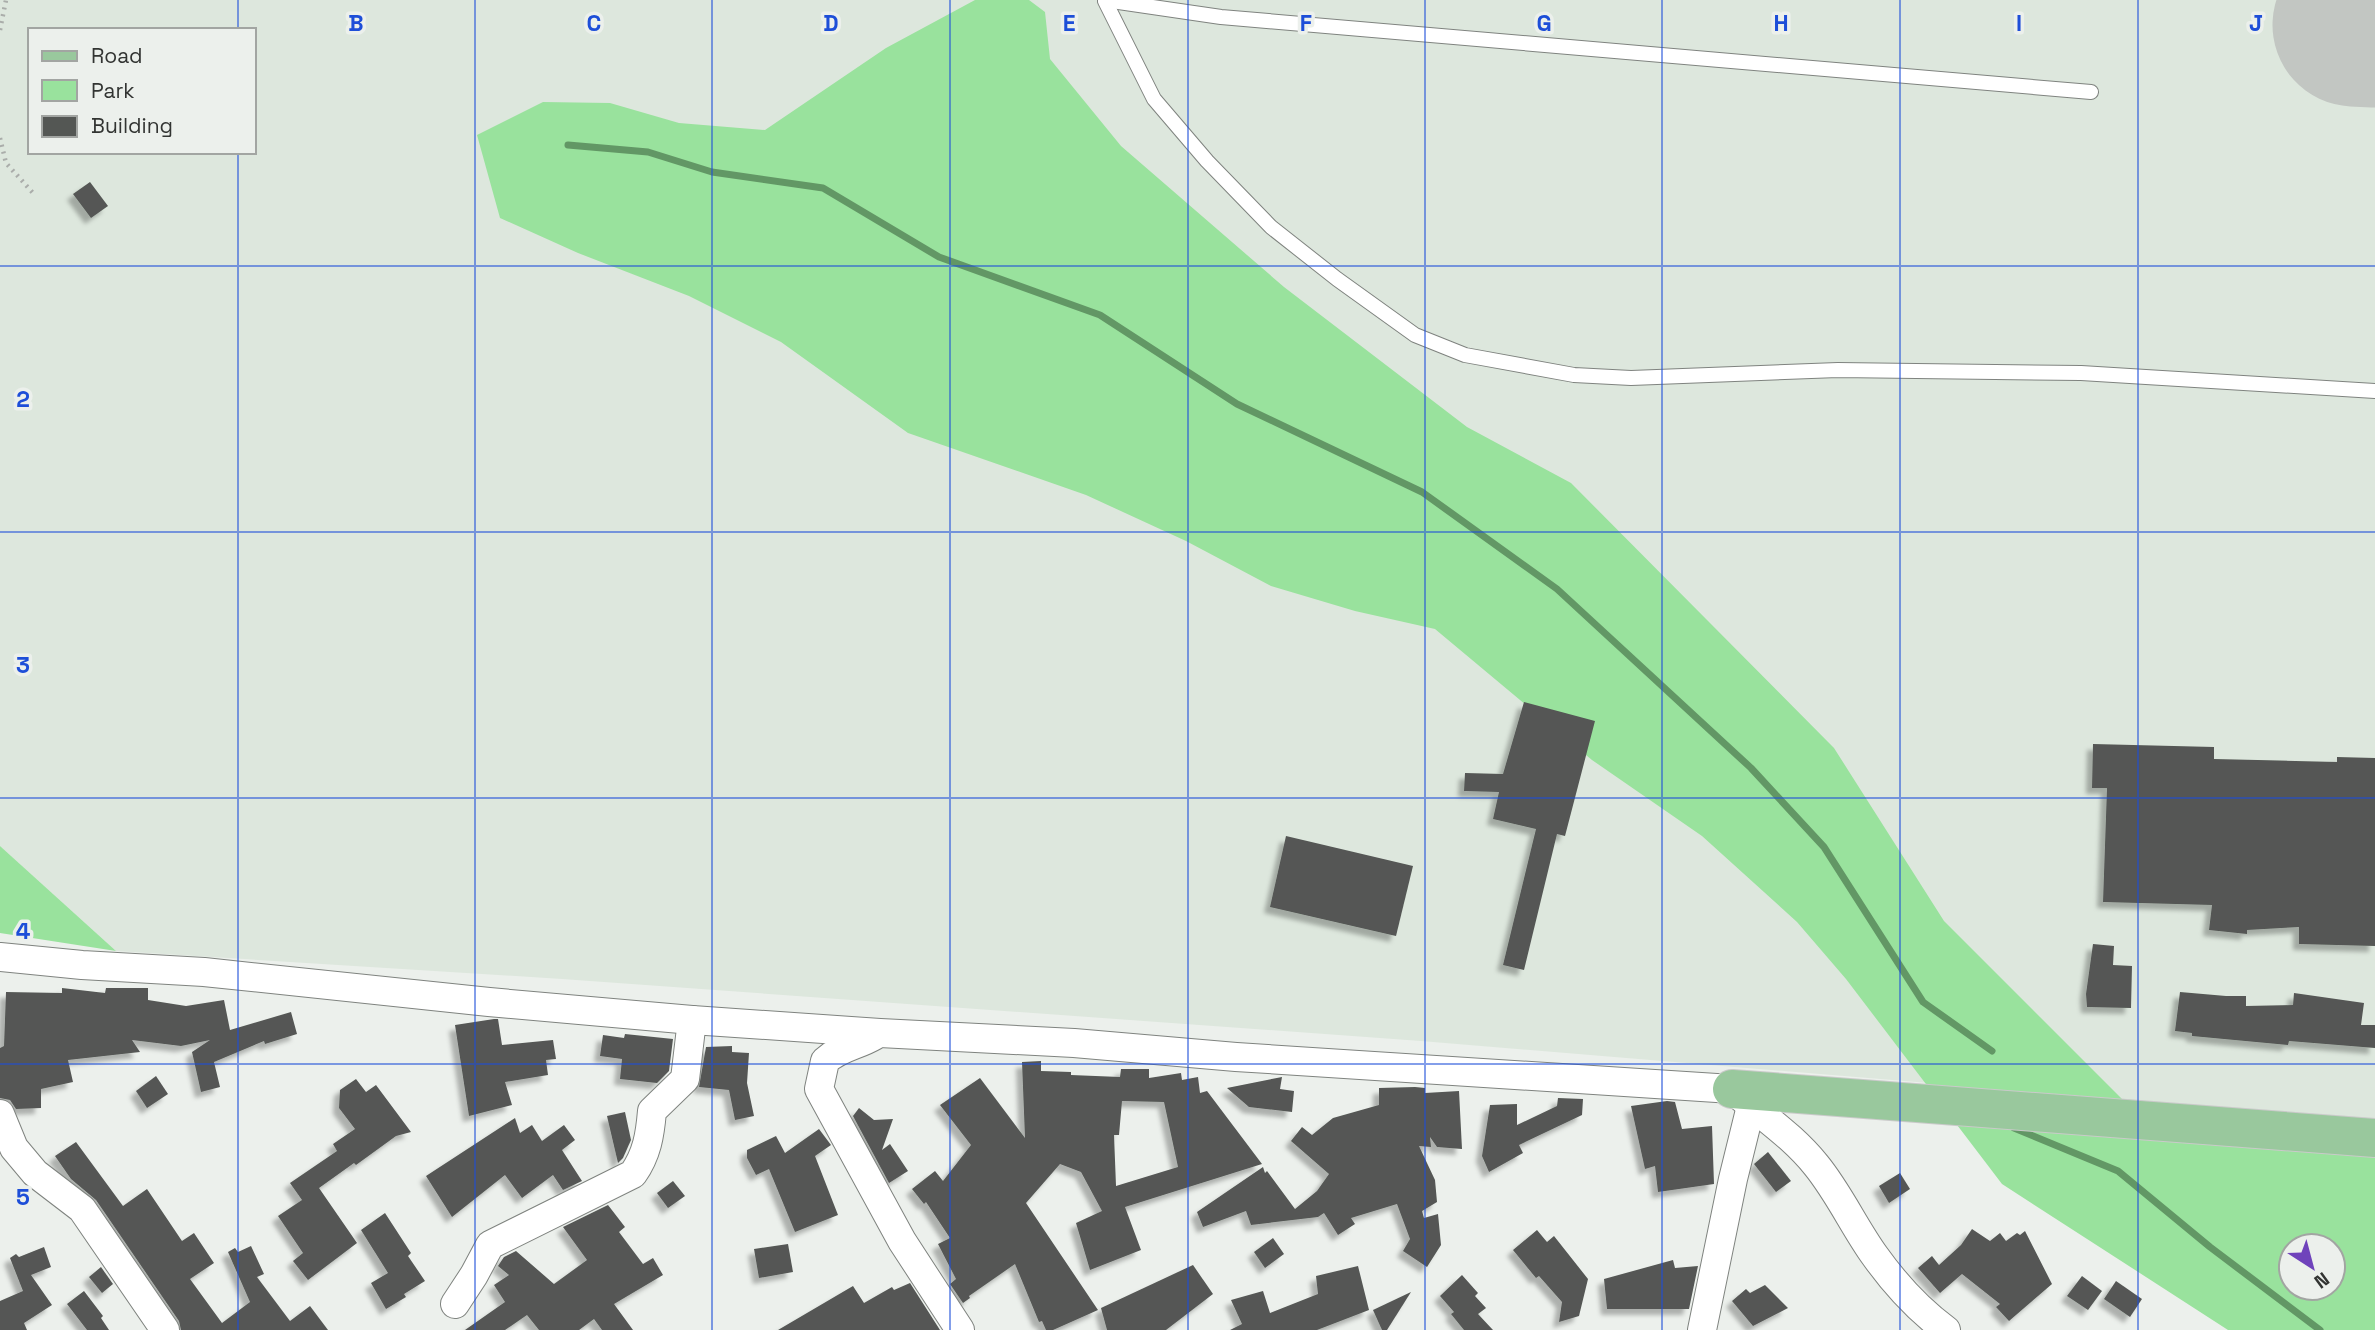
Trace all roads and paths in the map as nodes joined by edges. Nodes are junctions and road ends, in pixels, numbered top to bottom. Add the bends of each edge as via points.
1 (6, 0) edge
2 (1105, 0) edge
3 (0, 30) edge
4 (2091, 92) dead end
5 (0, 138) edge
6 (33, 192) dead end
7 (2375, 391) edge
8 (0, 957) edge
9 (692, 1020) junction
10 (880, 1033) junction
11 (1742, 1098) junction
12 (0, 1114) edge
13 (2375, 1139) edge
14 (455, 1304) dead end
15 (165, 1330) edge
16 (960, 1330) edge
17 (1702, 1330) edge
18 (1946, 1330) edge

1 - 3 path
2 - 4 lane via 1221,18
2 - 7 lane via 1154,99 1271,227 1415,335 1465,355 1574,375 1631,378 1838,369 2081,373
5 - 6 path via 6,163
8 - 9 street via 204,972
9 - 10 street
9 - 14 street via 685,1079 652,1111 644,1158 632,1174 490,1245
10 - 11 street via 1074,1042
10 - 16 street via 825,1061 819,1089 902,1241
11 - 13 main road
11 - 17 street via 1732,1179
11 - 18 street via 1772,1120 1818,1167 1875,1256 1927,1316
12 - 15 street via 14,1148 36,1173 82,1209

